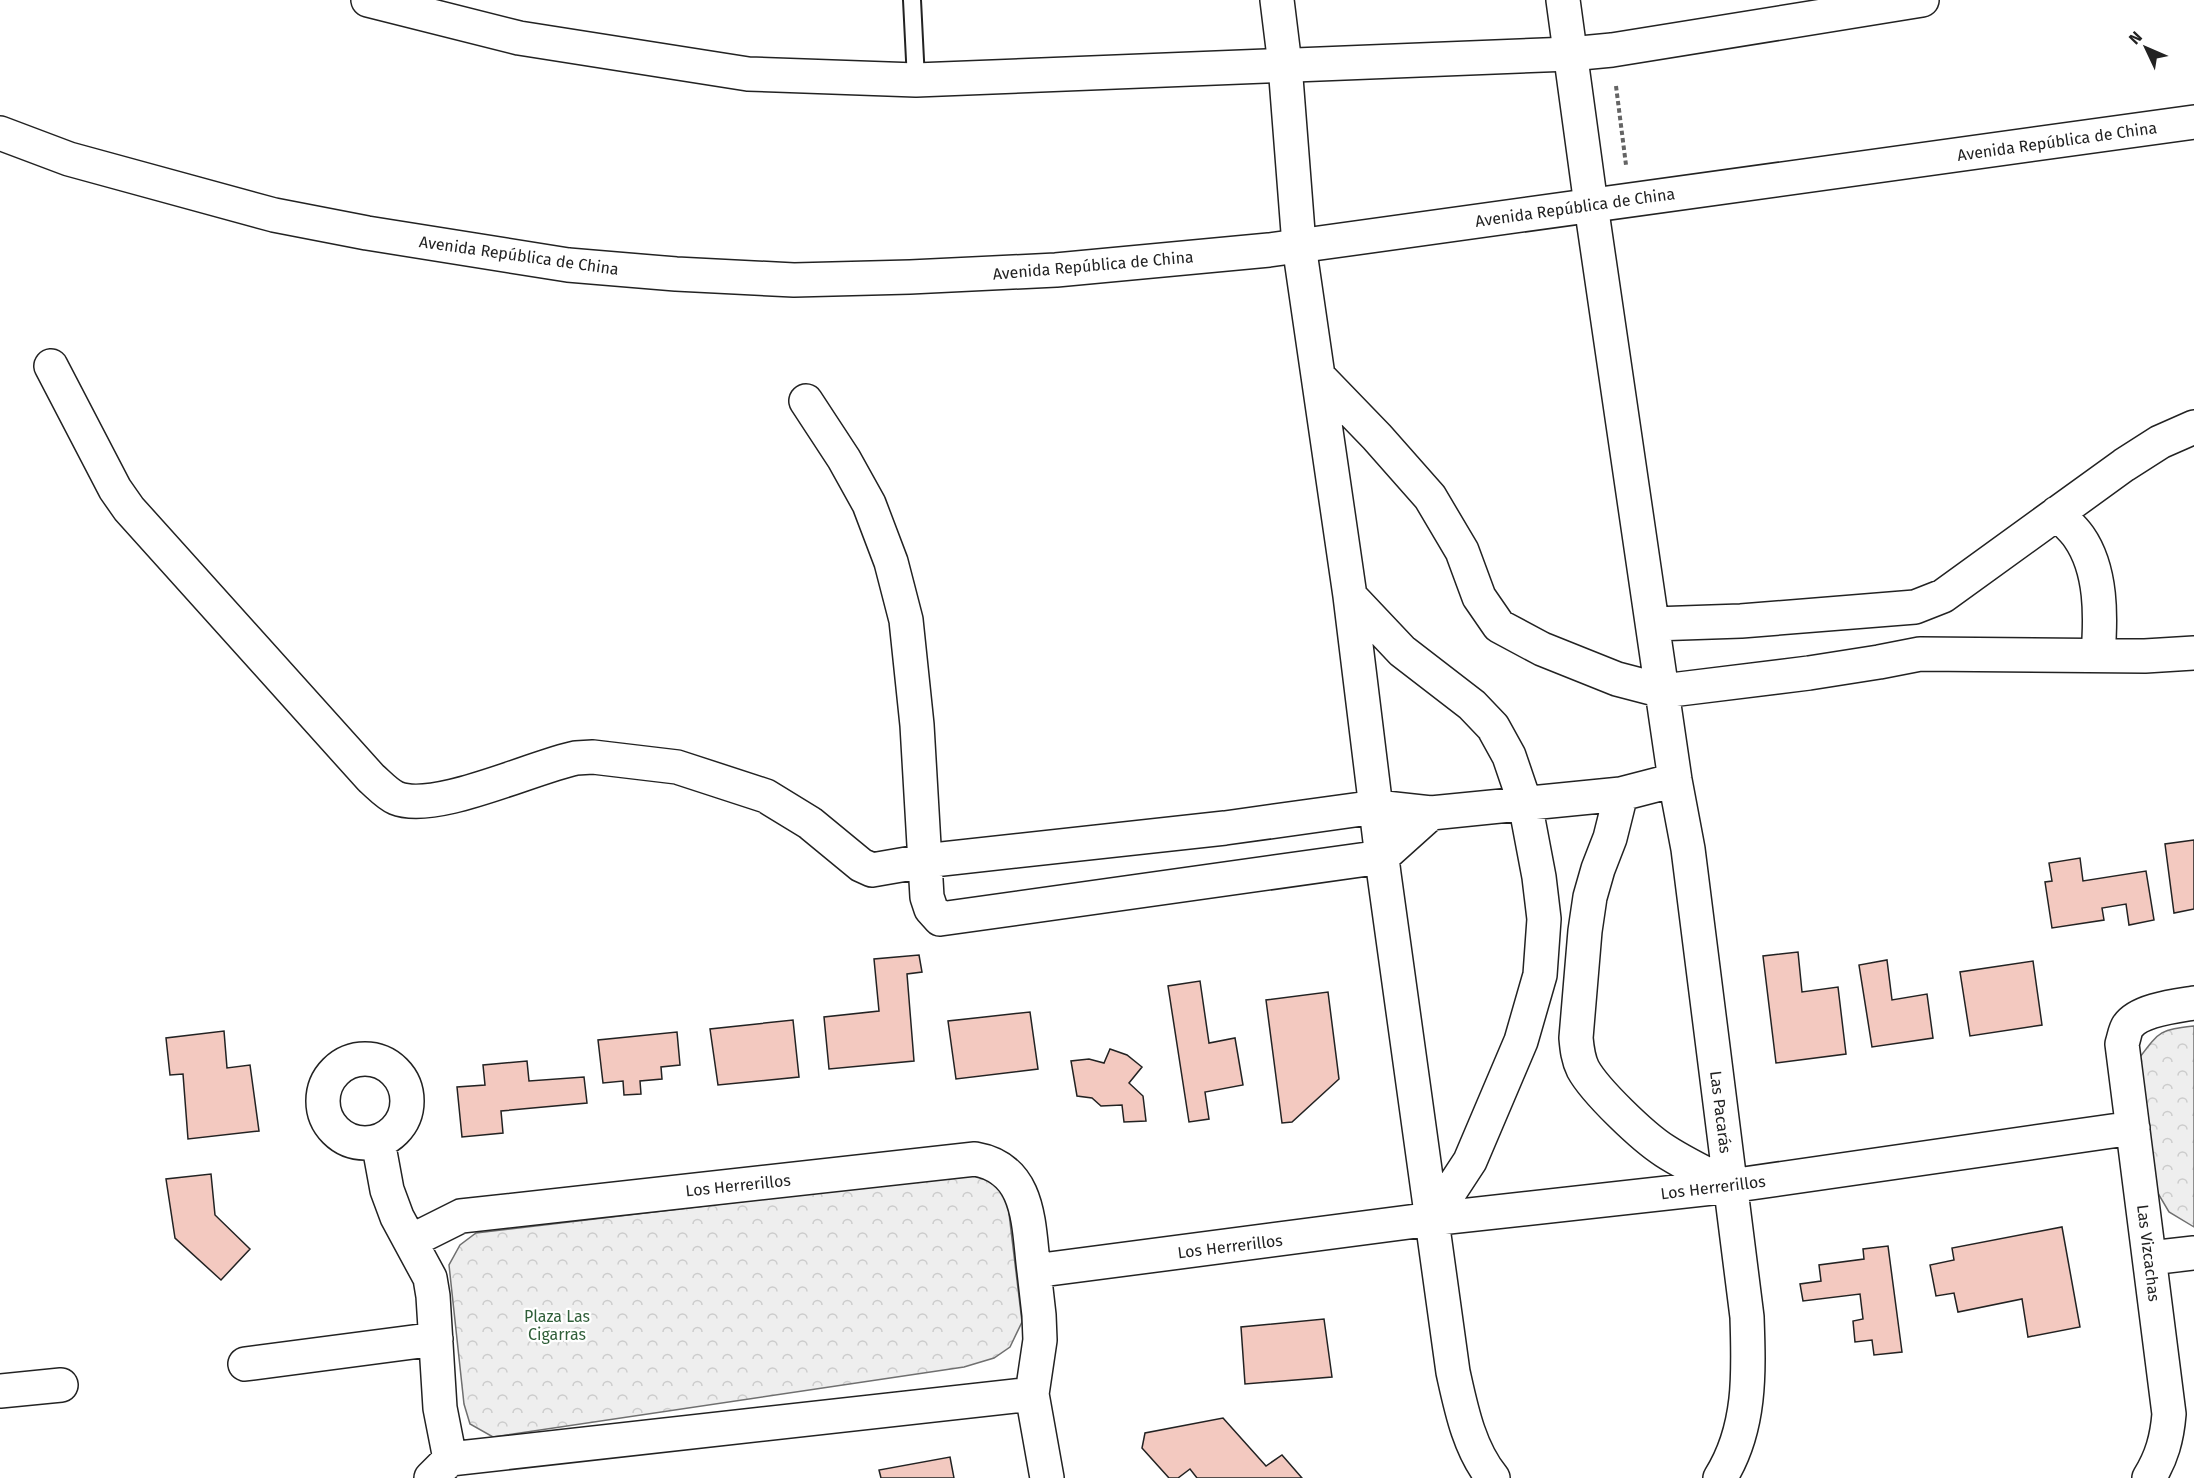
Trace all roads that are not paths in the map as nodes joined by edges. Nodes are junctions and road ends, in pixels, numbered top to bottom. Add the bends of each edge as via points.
1 (368, 0) edge
2 (912, 0) edge
3 (1277, 0) edge
4 (1563, 0) edge
5 (1922, 0) edge
6 (1570, 54) junction
7 (1285, 65) junction
8 (916, 80) junction
9 (2194, 122) edge
10 (0, 133) edge
11 (1591, 205) junction
12 (1299, 245) junction
13 (51, 366) dead end
14 (1318, 376) junction
15 (806, 401) dead end
16 (2194, 427) edge
17 (2057, 513) junction
18 (1350, 596) junction
19 (1653, 624) junction
20 (2194, 653) edge
21 (2098, 655) junction
22 (1663, 691) junction
23 (1675, 780) junction
24 (1621, 794) junction
25 (1525, 803) junction
26 (1376, 807) junction
27 (1431, 813) junction
28 (924, 861) junction
29 (1383, 866) junction
30 (2194, 1004) edge
31 (2133, 1128) junction
32 (378, 1141) dead end
33 (1730, 1186) junction
34 (1432, 1219) junction
35 (411, 1240) junction
36 (2194, 1253) edge
37 (2150, 1258) junction
38 (1034, 1271) junction
39 (436, 1339) junction
40 (245, 1364) dead end
41 (61, 1386) dead end
42 (0, 1391) edge
43 (1032, 1394) junction
44 (440, 1468) edge
45 (1047, 1478) edge
46 (1493, 1478) edge
47 (1720, 1478) edge
48 (2149, 1478) edge

1 - 8 street via 519,38 748,74
2 - 8 lane
3 - 7 street
4 - 6 street, Las Pacarás
5 - 6 street
6 - 7 street
6 - 11 street, Las Pacarás
7 - 8 street
7 - 12 street
9 - 11 street, Avenida República de China
10 - 12 street, Avenida República de China via 69,159 274,215 568,266 794,280 910,277 1056,270
11 - 12 street, Avenida República de China
11 - 19 street, Las Pacarás
12 - 14 street
13 - 28 street via 129,509 371,778 395,797 422,802 439,800 576,758 657,764 766,796 791,809 872,870
14 - 18 street
14 - 22 street via 1430,497 1462,551 1479,597 1499,626 1542,649 1617,679
15 - 28 street via 869,504 891,562 906,620 917,725
16 - 17 street via 2160,442
17 - 19 street via 1944,596 1915,607
17 - 21 street via 2079,538 2097,583
18 - 25 street via 1402,651 1472,705 1493,727 1509,756
18 - 26 street
19 - 22 street, Las Pacarás
20 - 21 street
21 - 22 street via 1920,654
22 - 23 street, Las Pacarás
23 - 24 street
23 - 33 street, Las Pacarás via 1688,849
24 - 25 street
24 - 33 street via 1588,908 1577,1054 1597,1088 1645,1136
25 - 27 street
25 - 34 street via 1544,919 1540,975 1521,1041 1470,1161
26 - 27 street
26 - 28 street
26 - 29 street
27 - 29 street
28 - 29 street via 927,897 940,919
29 - 34 street
30 - 31 street, Las Vizcachas via 2141,1015 2127,1026 2122,1044
31 - 33 street, Los Herrerillos
31 - 37 street, Las Vizcachas
32 - 35 street via 387,1190
33 - 34 street, Los Herrerillos
33 - 47 street, Las Pacarás via 1747,1317 1749,1377 1741,1428
34 - 38 street, Los Herrerillos
34 - 46 street via 1453,1372 1463,1415
35 - 38 street, Los Herrerillos via 461,1216 975,1159 991,1162 1010,1177 1025,1200
35 - 39 street via 430,1278
36 - 37 street
37 - 48 street, Las Vizcachas via 2169,1414 2167,1439
38 - 43 street via 1040,1340
39 - 40 street
39 - 44 street
41 - 42 street
43 - 44 street
43 - 45 street

